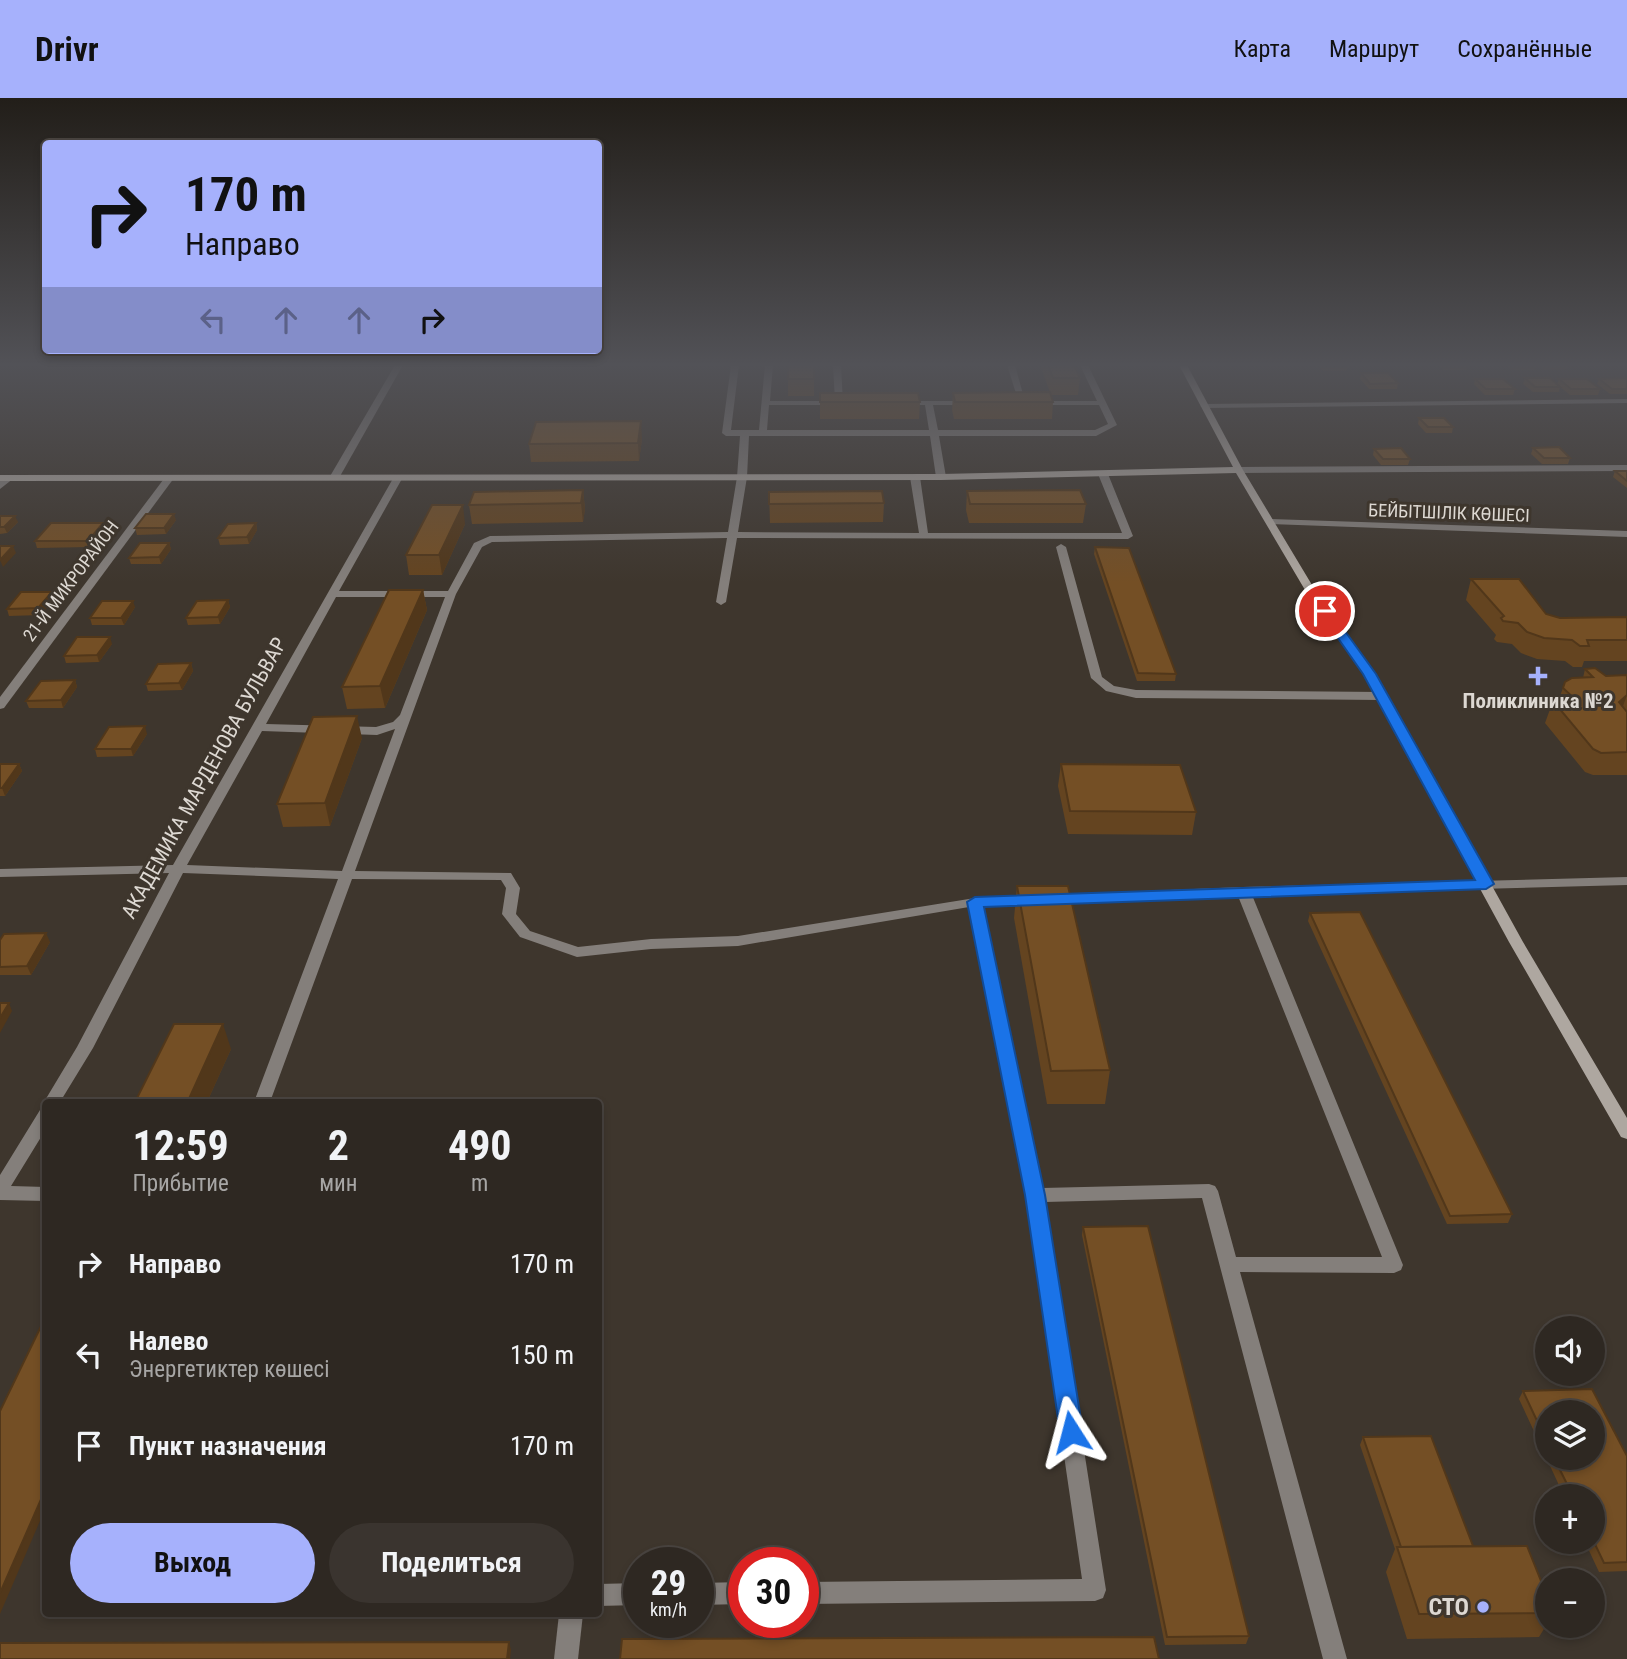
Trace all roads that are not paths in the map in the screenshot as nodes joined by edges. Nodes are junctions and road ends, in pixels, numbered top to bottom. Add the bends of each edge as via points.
1 (357, 438) edge
2 (744, 438) edge
3 (935, 438) edge
4 (1221, 438) edge
5 (1627, 468) edge
6 (1239, 470) junction
7 (1103, 474) junction
8 (398, 477) junction
9 (741, 477) junction
10 (915, 477) junction
11 (941, 477) junction
12 (4, 478) edge
13 (169, 478) junction
14 (334, 478) junction
15 (0, 486) edge
16 (1271, 523) junction
17 (1627, 534) edge
18 (732, 535) junction
19 (924, 535) junction
20 (1060, 547) dead end
21 (332, 594) junction
22 (451, 594) junction
23 (721, 602) dead end
24 (1381, 696) junction
25 (0, 705) edge
26 (406, 716) junction
27 (257, 727) junction
28 (178, 869) junction
29 (0, 873) edge
30 (345, 875) junction
31 (1627, 881) edge
32 (1486, 884) junction
33 (1243, 891) junction
34 (975, 902) junction
35 (54, 1099) edge
36 (263, 1099) edge
37 (42, 1121) edge
38 (1627, 1133) edge
39 (0, 1191) edge
40 (42, 1194) edge
41 (1035, 1195) junction
42 (1229, 1264) junction
43 (819, 1593) edge
44 (623, 1594) edge
45 (602, 1595) edge
46 (571, 1617) edge
47 (566, 1659) edge
48 (1335, 1659) edge

1 - 14 street
2 - 9 street
3 - 11 street
4 - 6 main road
5 - 6 street
6 - 7 main road
6 - 16 main road
7 - 11 main road
7 - 19 street via 1128,536
8 - 9 main road
8 - 14 main road
8 - 21 street, АКАДЕМИКА МАРДЕНОВА БУЛЬВАР
9 - 10 main road
9 - 18 street
10 - 11 main road
10 - 19 street
12 - 13 main road
12 - 15 street
13 - 14 main road
13 - 25 street, 21-Й МИКРОРАЙОН
16 - 17 street, БЕЙБІТШІЛІК КӨШЕСІ
16 - 24 main road
18 - 19 street
18 - 22 street via 489,539 478,545
18 - 23 street
20 - 24 street via 1097,678 1110,689 1136,694
21 - 22 street
21 - 27 street, АКАДЕМИКА МАРДЕНОВА БУЛЬВАР
22 - 26 street
24 - 32 main road
26 - 27 street via 397,725 377,731
26 - 30 street
27 - 28 street, АКАДЕМИКА МАРДЕНОВА БУЛЬВАР
28 - 29 street
28 - 30 street
28 - 35 street, АКАДЕМИКА МАРДЕНОВА БУЛЬВАР
30 - 34 street via 506,876 513,888 509,914 525,934 578,952 738,941
30 - 36 street
31 - 32 street
32 - 33 street
32 - 38 main road
33 - 34 street
33 - 42 street via 1394,1265
34 - 41 street
37 - 39 street
39 - 40 street
41 - 42 street via 1209,1191
41 - 43 street via 1096,1590
42 - 48 street
44 - 45 street
46 - 47 street

